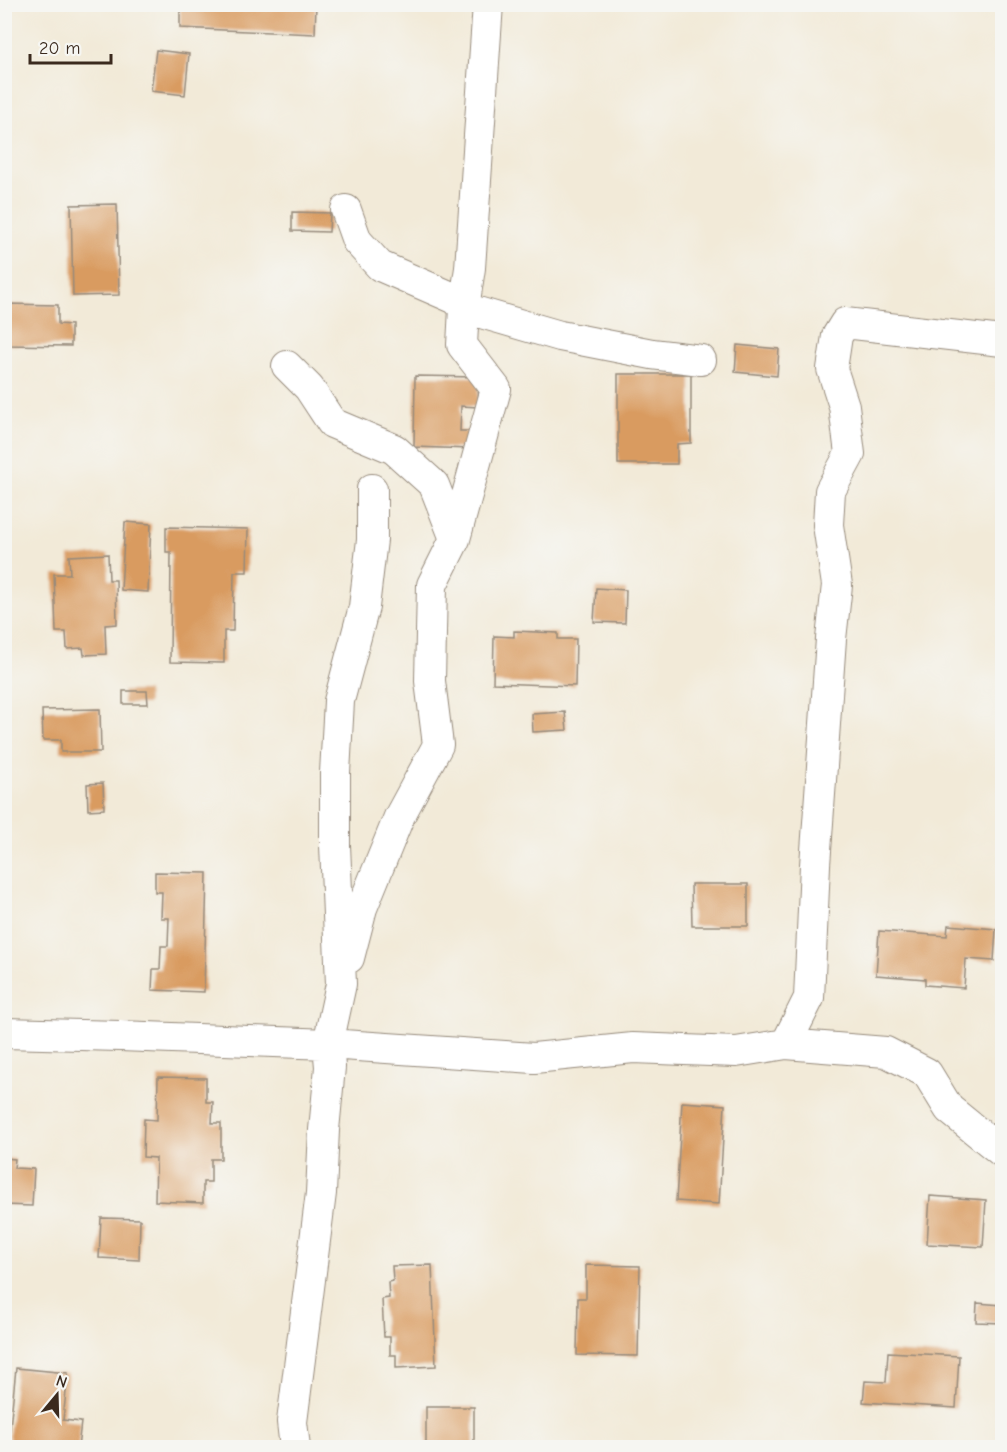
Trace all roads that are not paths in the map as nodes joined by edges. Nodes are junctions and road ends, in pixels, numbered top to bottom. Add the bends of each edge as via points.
1 (488, 4) edge
2 (346, 210) dead end
3 (464, 308) junction
4 (1002, 341) edge
5 (701, 360) dead end
6 (287, 366) dead end
7 (372, 489) dead end
8 (455, 539) junction
9 (341, 984) junction
10 (4, 1034) edge
11 (328, 1044) junction
12 (786, 1044) junction
13 (1002, 1152) edge
14 (295, 1448) edge

1 - 3 street
2 - 3 street via 357,241 380,266 456,299
3 - 5 street via 560,336
3 - 8 street via 462,345 496,389
4 - 12 street via 845,323 837,336 832,369 844,406 850,454 830,492 828,525 837,585 815,865 809,998
6 - 8 street via 309,388 332,423 394,449 434,485
7 - 9 street via 372,540 364,607 339,700 335,833
8 - 9 street via 432,585 430,681 438,745 399,817 362,908
9 - 11 street
10 - 11 street
11 - 12 street via 534,1058 633,1048 736,1052
11 - 14 street via 330,1067 321,1193 292,1422
12 - 13 street via 886,1052 927,1073 949,1109

